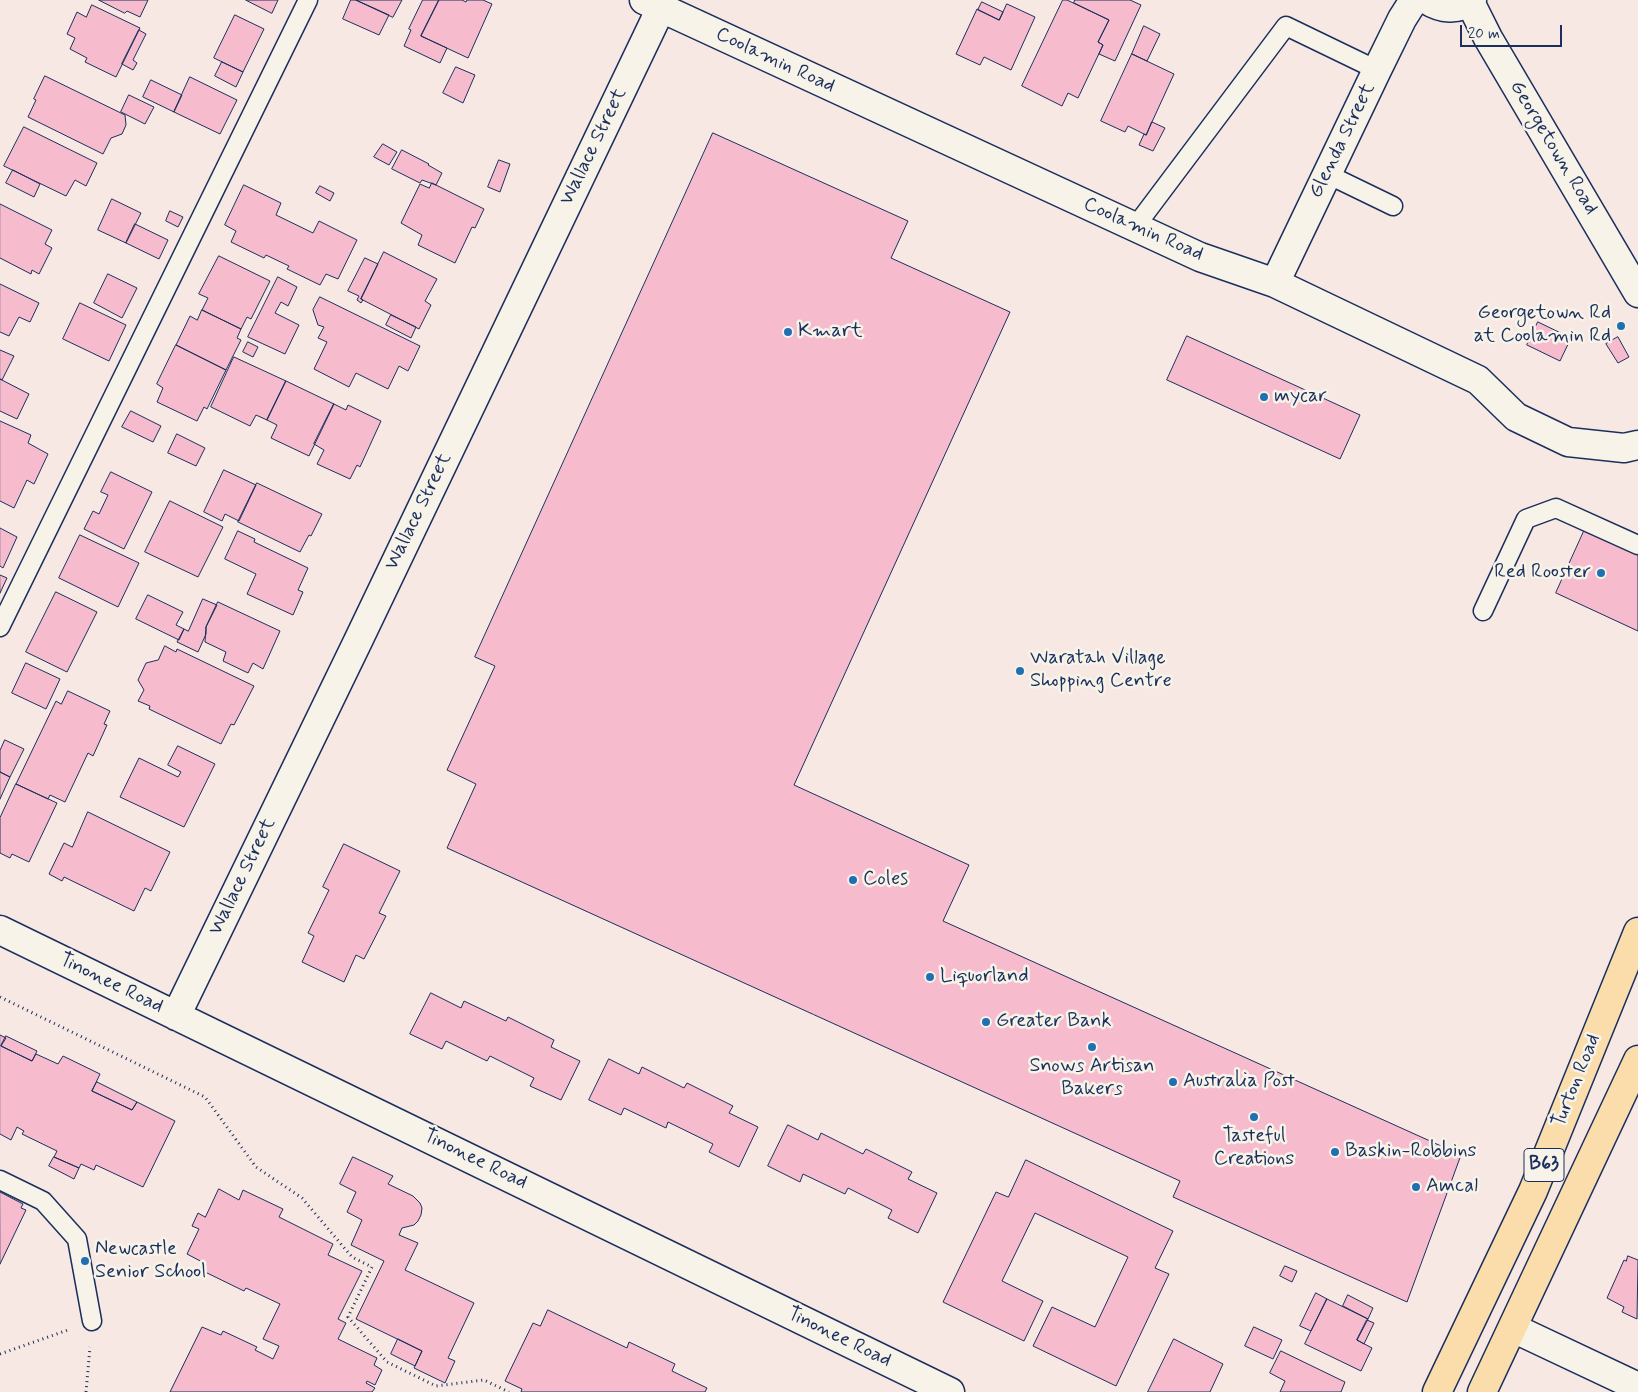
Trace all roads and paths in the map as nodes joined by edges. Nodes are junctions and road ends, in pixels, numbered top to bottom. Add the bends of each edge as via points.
1 (308, 0) edge
2 (1414, 0) edge
3 (1427, 0) edge
4 (1471, 1) edge
5 (653, 4) edge
6 (1377, 70) junction
7 (1327, 174) junction
8 (1394, 206) dead end
9 (1135, 228) junction
10 (1275, 283) junction
11 (1638, 293) edge
12 (1638, 445) edge
13 (1638, 545) edge
14 (1483, 611) dead end
15 (0, 627) edge
16 (0, 930) edge
17 (1638, 932) edge
18 (0, 997) edge
19 (176, 1016) junction
20 (1638, 1060) edge
21 (0, 1180) edge
22 (92, 1321) junction
23 (1513, 1328) junction
24 (0, 1354) edge
25 (1638, 1387) edge
26 (86, 1392) edge
27 (509, 1392) edge
28 (950, 1392) edge
29 (1437, 1392) edge
30 (1482, 1392) edge

1 - 15 lane
2 - 6 street, Glenda Street
3 - 4 street via 1452,8
4 - 11 street, Georgetown Road via 1488,38
5 - 9 street, Coolamin Road
5 - 19 street, Wallace Street via 358,641
6 - 7 street, Glenda Street
6 - 9 lane via 1286,26
7 - 8 lane
7 - 10 street, Glenda Street
9 - 10 street, Coolamin Road via 1200,257
10 - 12 street, Coolamin Road via 1478,380 1516,418 1568,442 1624,448
13 - 14 lane via 1556,508 1526,519
16 - 19 street, Tinonee Road
17 - 29 main road, Turton Road / B63 via 1533,1191
18 - 27 path via 205,1097 256,1167 302,1198 352,1257 372,1267 348,1317 388,1362 436,1386 484,1380
19 - 28 street, Tinonee Road
20 - 23 main road, B63
21 - 22 lane via 43,1201 78,1240
22 - 24 path
22 - 26 path
23 - 25 street
23 - 30 main road, B63

